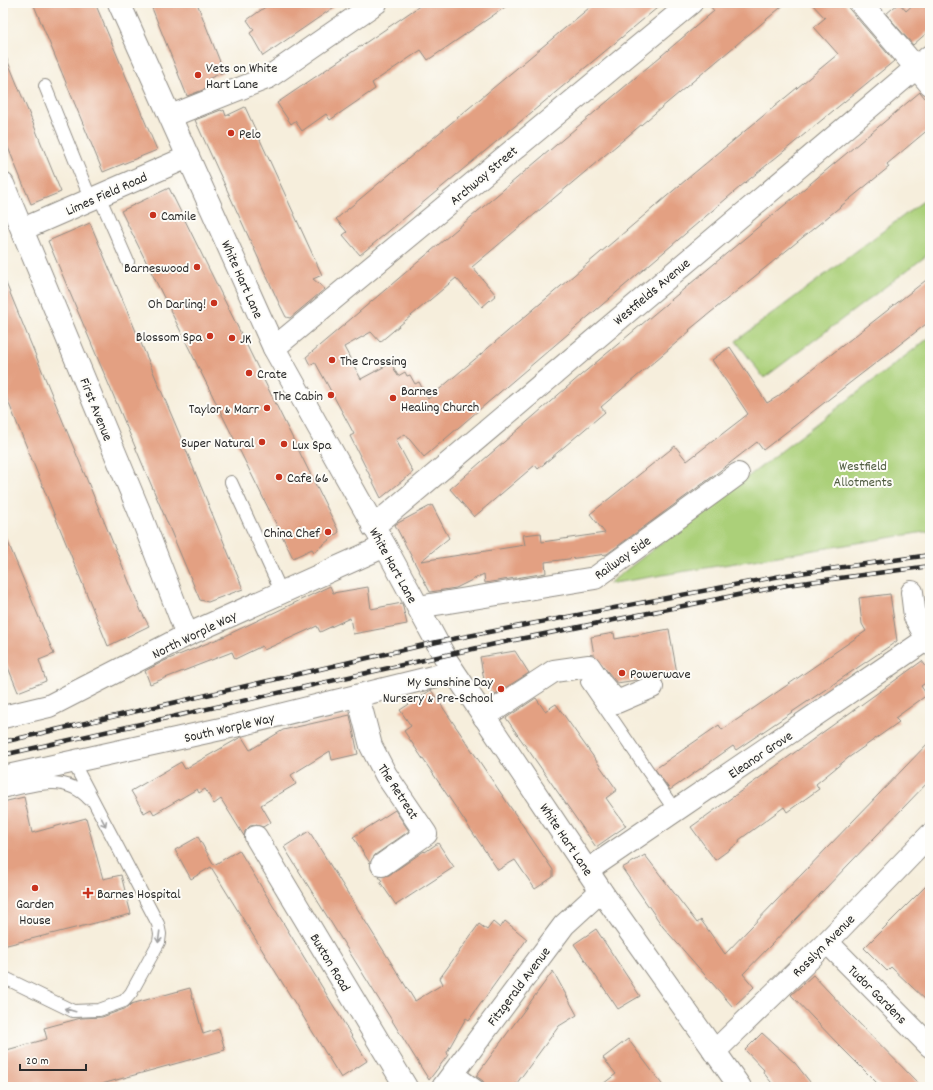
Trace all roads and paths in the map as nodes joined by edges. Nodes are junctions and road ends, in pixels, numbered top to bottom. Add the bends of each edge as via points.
1 (119, 3) edge
2 (376, 3) edge
3 (692, 3) edge
4 (862, 3) edge
5 (926, 69) edge
6 (45, 86) dead end
7 (171, 116) junction
8 (188, 157) junction
9 (3, 184) edge
10 (95, 198) junction
11 (23, 229) junction
12 (128, 262) dead end
13 (274, 348) junction
14 (738, 474) dead end
15 (231, 482) dead end
16 (373, 527) junction
17 (385, 546) junction
18 (912, 592) dead end
19 (282, 593) junction
20 (418, 607) junction
21 (187, 635) junction
22 (928, 642) edge
23 (453, 672) junction
24 (587, 681) dead end
25 (652, 687) dead end
26 (358, 696) junction
27 (3, 717) edge
28 (484, 717) junction
29 (73, 762) junction
30 (3, 777) edge
31 (3, 792) edge
32 (94, 804) junction
33 (676, 812) junction
34 (930, 835) edge
35 (256, 837) dead end
36 (382, 866) dead end
37 (588, 870) junction
38 (601, 891) junction
39 (827, 942) junction
40 (3, 977) edge
41 (930, 1046) edge
42 (714, 1052) junction
43 (449, 1079) edge
44 (406, 1087) edge
45 (478, 1087) edge
46 (740, 1087) edge

1 - 7 street, White Hart Lane
2 - 7 street via 269,76
3 - 13 street, Archway Street
4 - 5 street
5 - 16 street, Westfields Avenue
6 - 10 lane
7 - 8 street, White Hart Lane
8 - 10 street, Limes Field Road
8 - 13 street, White Hart Lane
9 - 11 street, First Avenue
10 - 11 street, Limes Field Road
10 - 12 lane
11 - 21 street, First Avenue via 140,513
13 - 16 street, White Hart Lane
14 - 20 street, Railway Side via 595,578
15 - 19 lane
16 - 17 street, White Hart Lane
17 - 19 street, North Worple Way
17 - 20 street, White Hart Lane
18 - 22 street via 915,617
19 - 21 street, North Worple Way
20 - 23 street, White Hart Lane
21 - 27 street, North Worple Way via 49,706
22 - 33 street, Eleanor Grove
23 - 26 street, South Worple Way
23 - 28 street, White Hart Lane
24 - 33 lane
25 - 28 street via 617,702 589,666 554,671
26 - 29 street, South Worple Way
26 - 36 street, The Retreat via 371,746 386,775 426,834
28 - 37 street, White Hart Lane
29 - 30 street, South Worple Way
29 - 32 lane
31 - 32 lane via 54,782 78,790
32 -> 40 lane via 158,924 159,942 136,986 124,1001 99,1010 73,1011
33 - 37 street, Eleanor Grove
34 - 39 street, Rosslyn Avenue
35 - 44 street, Buxton Road
37 - 38 street, White Hart Lane
38 - 42 street, White Hart Lane
38 - 43 street, Fitzgerald Avenue via 564,925
39 - 41 street, Tudor Gardens
39 - 42 street, Rosslyn Avenue
42 - 46 street, White Hart Lane
43 - 45 lane

